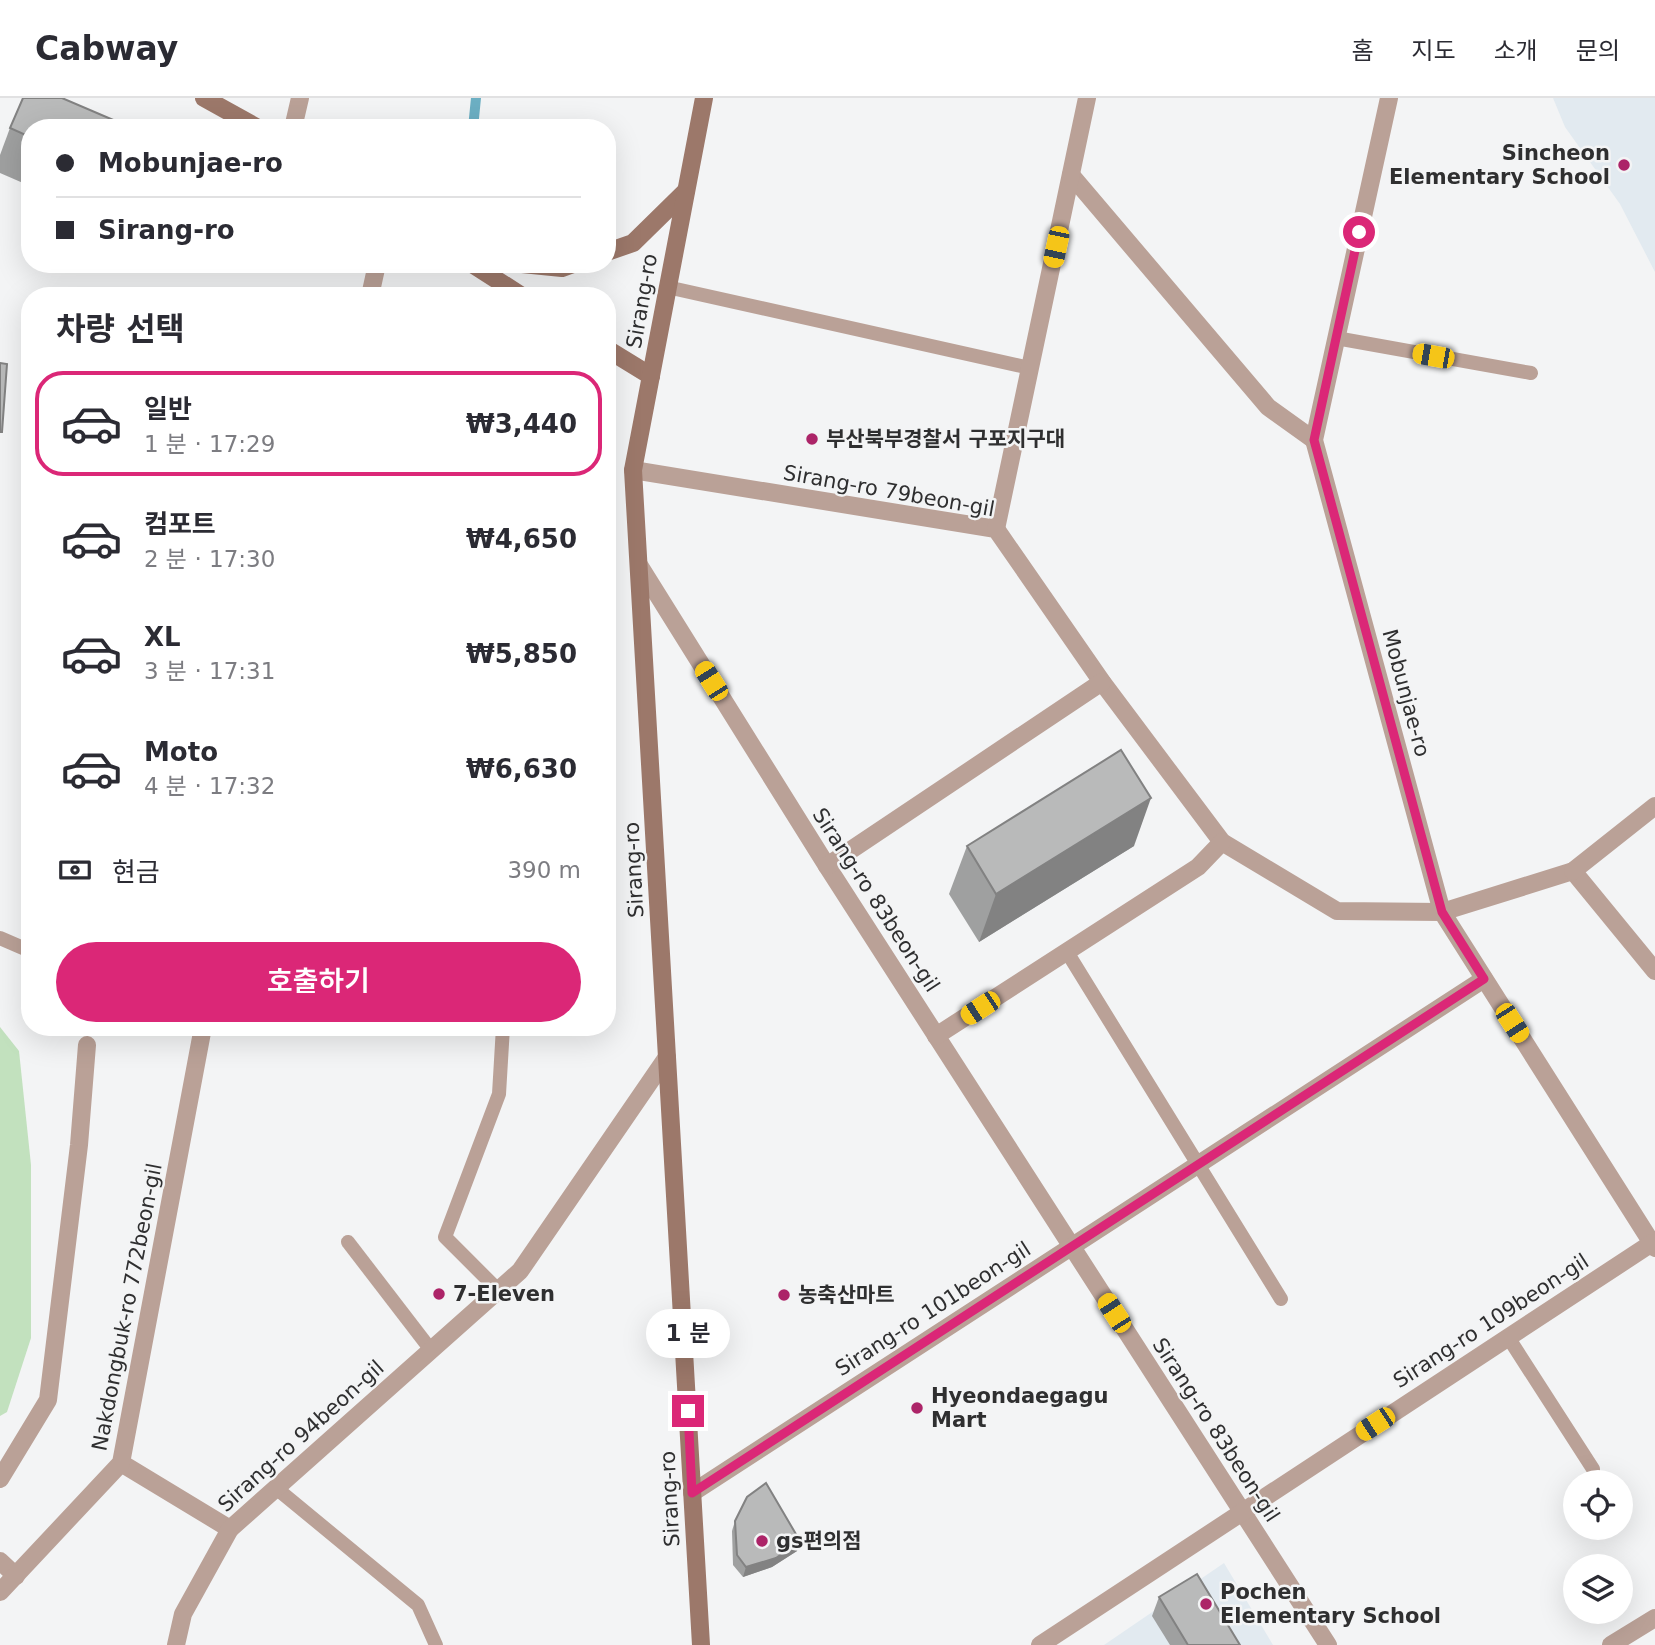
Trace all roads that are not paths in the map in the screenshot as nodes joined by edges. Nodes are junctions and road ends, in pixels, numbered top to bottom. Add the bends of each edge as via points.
1 (204, 98) edge
2 (300, 98) edge
3 (704, 98) edge
4 (1087, 98) edge
5 (1389, 98) edge
6 (242, 119) edge
7 (295, 119) edge
8 (1071, 175) junction
9 (686, 190) junction
10 (616, 249) edge
11 (486, 273) edge
12 (508, 287) edge
13 (667, 287) junction
14 (1336, 338) junction
15 (616, 355) edge
16 (1030, 368) junction
17 (1531, 373) dead end
18 (651, 376) junction
19 (1314, 440) junction
20 (634, 470) junction
21 (996, 529) junction
22 (639, 565) junction
23 (1102, 682) junction
24 (1655, 806) edge
25 (1222, 842) junction
26 (827, 866) junction
27 (1573, 871) junction
28 (1442, 912) junction
29 (0, 938) edge
30 (21, 947) edge
31 (1067, 952) junction
32 (1655, 971) edge
33 (1484, 979) junction
34 (201, 1036) edge
35 (502, 1036) edge
36 (936, 1037) junction
37 (87, 1045) dead end
38 (667, 1057) junction
39 (1198, 1165) junction
40 (348, 1242) dead end
41 (1653, 1246) edge
42 (1071, 1247) junction
43 (498, 1290) junction
44 (1281, 1299) dead end
45 (1508, 1338) junction
46 (431, 1350) junction
47 (121, 1463) junction
48 (1593, 1469) dead end
49 (2, 1473) edge
50 (276, 1488) junction
51 (692, 1493) junction
52 (1242, 1511) junction
53 (230, 1529) junction
54 (0, 1561) edge
55 (16, 1576) junction
56 (0, 1592) edge
57 (1655, 1618) edge
58 (176, 1645) edge
59 (436, 1645) edge
60 (701, 1645) edge
61 (1040, 1645) edge
62 (1328, 1645) edge
63 (1611, 1645) edge

1 - 6 main road
2 - 7 street
3 - 9 main road, Sirang-ro
4 - 8 street
5 - 14 street, Mobunjae-ro
8 - 16 street
8 - 19 street via 1268,407
9 - 10 main road via 633,243
9 - 13 main road, Sirang-ro
11 - 12 main road
13 - 16 lane
13 - 18 main road, Sirang-ro
14 - 17 lane
14 - 19 street, Mobunjae-ro
15 - 18 main road
16 - 21 street
18 - 20 main road, Sirang-ro
19 - 28 street, Mobunjae-ro
20 - 21 street, Sirang-ro 79beon-gil
20 - 22 main road, Sirang-ro
21 - 23 street, Sirang-ro 79beon-gil
22 - 26 street, Sirang-ro 83beon-gil
22 - 38 main road, Sirang-ro
23 - 25 street, Sirang-ro 79beon-gil
23 - 26 street
24 - 27 street
25 - 28 street, Sirang-ro 79beon-gil via 1337,911
25 - 31 street via 1198,867
26 - 36 street, Sirang-ro 83beon-gil
27 - 28 street, Sirang-ro 79beon-gil
27 - 32 street
28 - 33 street, Mobunjae-ro
29 - 30 lane
31 - 36 street
31 - 39 lane
33 - 39 street, Sirang-ro 101beon-gil
33 - 41 street, Mobunjae-ro
34 - 47 street, Nakdongbuk-ro 772beon-gil
35 - 43 lane via 499,1094 446,1237
36 - 42 street, Sirang-ro 83beon-gil
37 - 49 street via 48,1400
38 - 43 street, Sirang-ro 94beon-gil via 520,1271
38 - 51 main road, Sirang-ro
39 - 42 street, Sirang-ro 101beon-gil
39 - 44 lane
40 - 46 lane
41 - 45 street, Sirang-ro 109beon-gil
42 - 51 street, Sirang-ro 101beon-gil
42 - 52 street, Sirang-ro 83beon-gil
43 - 46 street, Sirang-ro 94beon-gil
45 - 48 lane
45 - 52 street, Sirang-ro 109beon-gil
46 - 50 street, Sirang-ro 94beon-gil
47 - 53 street
47 - 55 street, Nakdongbuk-ro 772beon-gil
50 - 53 street, Sirang-ro 94beon-gil
50 - 59 lane via 418,1605
51 - 60 main road, Sirang-ro
52 - 61 street, Sirang-ro 109beon-gil
52 - 62 street, Sirang-ro 83beon-gil
53 - 58 street, Sirang-ro 94beon-gil via 183,1614
54 - 55 street
55 - 56 street, Nakdongbuk-ro 772beon-gil
57 - 63 street

